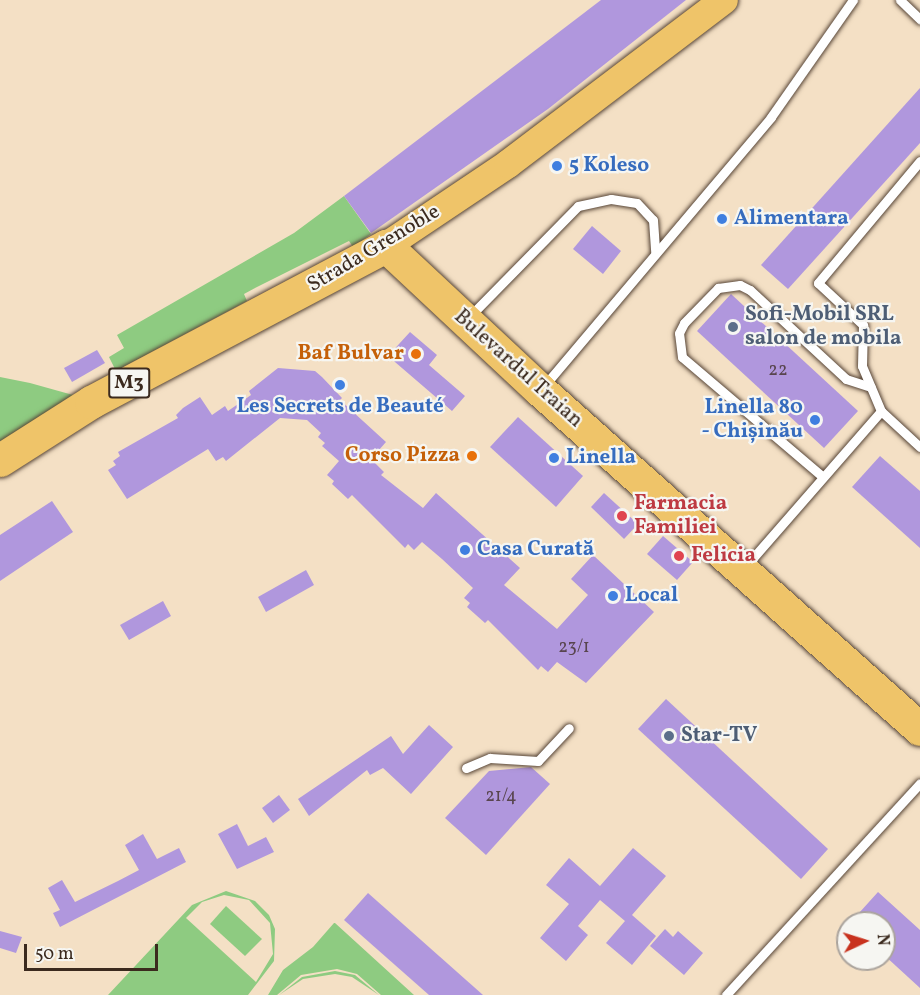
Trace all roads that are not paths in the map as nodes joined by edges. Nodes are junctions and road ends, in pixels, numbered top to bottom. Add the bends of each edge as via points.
1 (724, 0) edge
2 (853, 0) edge
3 (900, 0) edge
4 (920, 19) edge
5 (920, 161) edge
6 (386, 246) junction
7 (655, 252) junction
8 (465, 321) junction
9 (871, 387) junction
10 (540, 390) junction
11 (881, 411) junction
12 (919, 442) edge
13 (0, 460) edge
14 (823, 477) junction
15 (742, 570) junction
16 (569, 728) dead end
17 (920, 729) edge
18 (466, 768) dead end
19 (920, 783) edge
20 (726, 995) edge

1 - 6 main road, Strada Grenoble via 508,164
2 - 7 lane via 771,117
3 - 4 lane
5 - 9 lane via 818,283 863,325 862,366
6 - 8 highway, Bulevardul Traian
6 - 13 highway, Strada Grenoble / M3 via 91,402
7 - 8 lane via 653,220 638,203 610,199 578,206
7 - 10 lane
8 - 10 highway, Bulevardul Traian
9 - 11 lane
9 - 14 lane via 846,379 740,285 718,288 684,323 679,333 682,357
10 - 15 highway, Bulevardul Traian
11 - 12 lane
11 - 14 lane
14 - 15 lane
15 - 17 highway, Bulevardul Traian
16 - 18 lane via 538,761 490,758
19 - 20 lane

